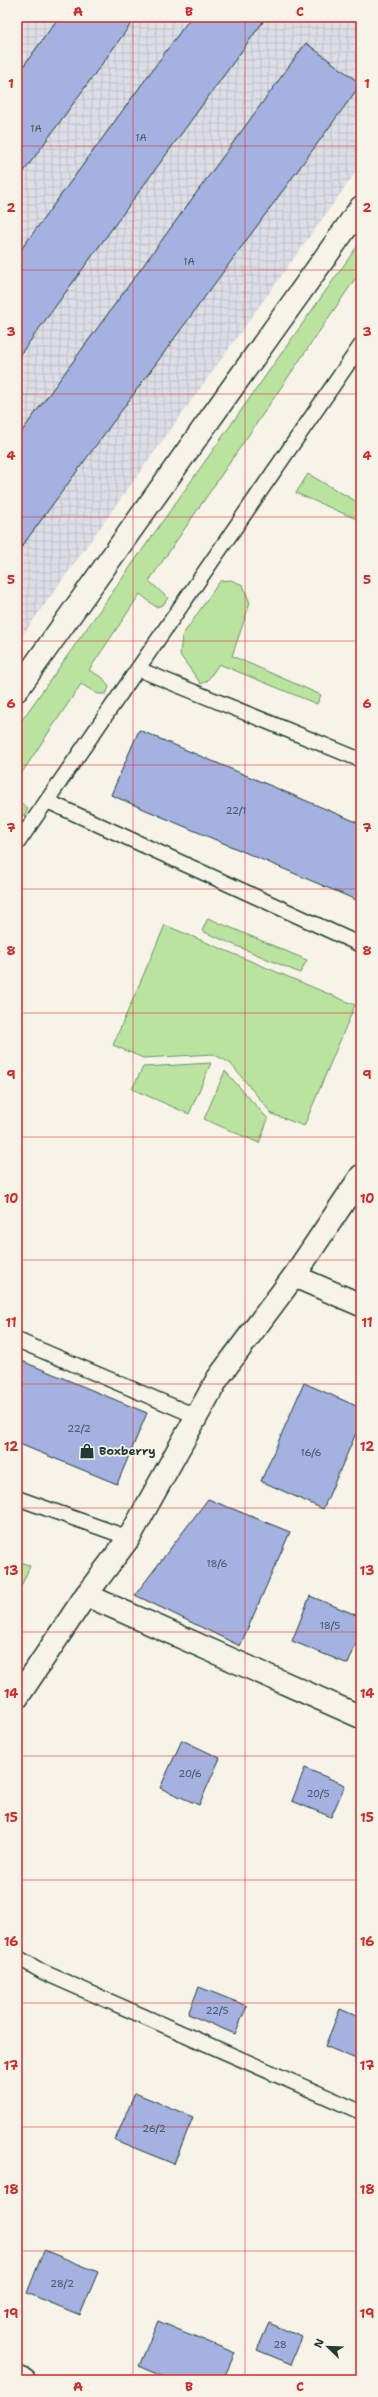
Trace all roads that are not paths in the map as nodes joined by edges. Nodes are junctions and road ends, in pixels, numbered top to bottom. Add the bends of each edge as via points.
1 (361, 208) edge
2 (361, 345) edge
3 (138, 669) junction
4 (17, 690) edge
5 (361, 760) edge
6 (47, 801) junction
7 (17, 844) edge
8 (361, 945) edge
9 (361, 1176) edge
10 (294, 1276) junction
11 (361, 1305) edge
12 (17, 1340) edge
13 (198, 1417) junction
14 (17, 1498) edge
15 (129, 1538) junction
16 (86, 1594) junction
17 (17, 1698) edge
18 (361, 1717) edge
19 (17, 1957) edge
20 (361, 2112) edge
21 (17, 2377) edge
22 (24, 2380) edge

1 - 4 street
2 - 3 lane
3 - 5 lane
3 - 6 lane
6 - 7 lane
6 - 8 lane
9 - 10 street
10 - 11 street
10 - 13 street via 218,1378
12 - 13 lane
13 - 15 street
14 - 15 lane
15 - 16 street
16 - 17 street
16 - 18 street
19 - 20 lane via 43,1972
21 - 22 street

